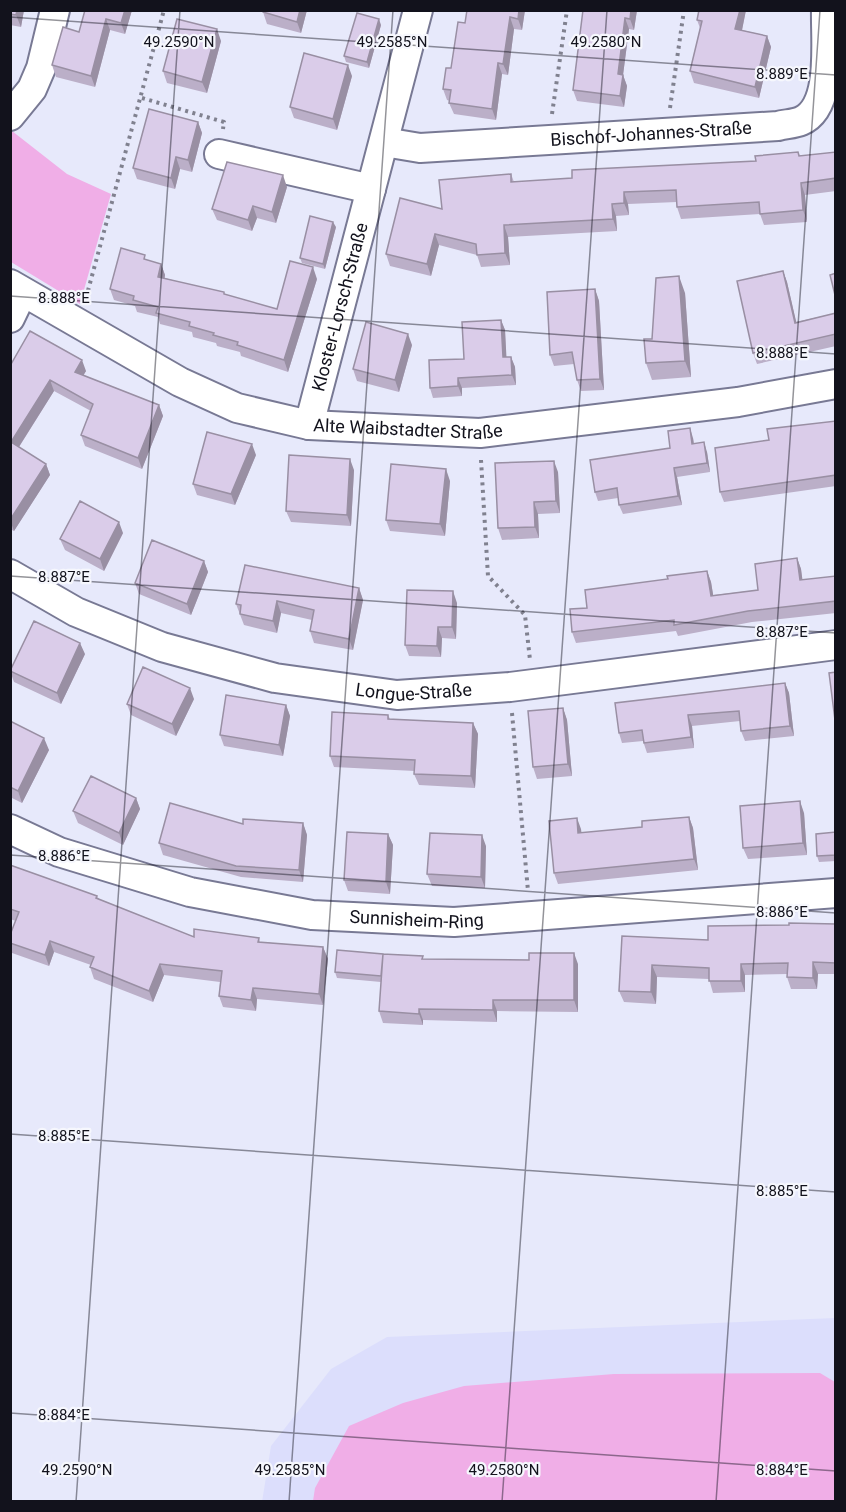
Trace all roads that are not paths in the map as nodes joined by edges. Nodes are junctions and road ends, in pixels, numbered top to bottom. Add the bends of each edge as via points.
1 (55, 10) edge
2 (418, 10) edge
3 (826, 10) edge
4 (10, 116) edge
5 (384, 142) junction
6 (219, 154) road end
7 (371, 189) junction
8 (14, 299) edge
9 (836, 384) edge
10 (309, 425) junction
11 (10, 574) edge
12 (836, 645) edge
13 (10, 829) edge
14 (836, 893) edge

1 - 4 street via 41,68 32,89
2 - 5 street, Kloster-Lorsch-Straße
3 - 5 street, Bischof-Johannes-Straße via 821,100 801,121 777,126 420,148
5 - 7 street, Kloster-Lorsch-Straße
6 - 7 street
7 - 10 street, Kloster-Lorsch-Straße
8 - 10 street, Alte Waibstadter Straße via 80,325 180,382 237,408
9 - 10 street, Alte Waibstadter Straße via 738,402 480,433
11 - 12 street, Longue-Straße via 76,612 162,647 275,678 397,695 522,686
13 - 14 street, Sunnisheim-Ring via 59,852 190,892 312,915 454,922

